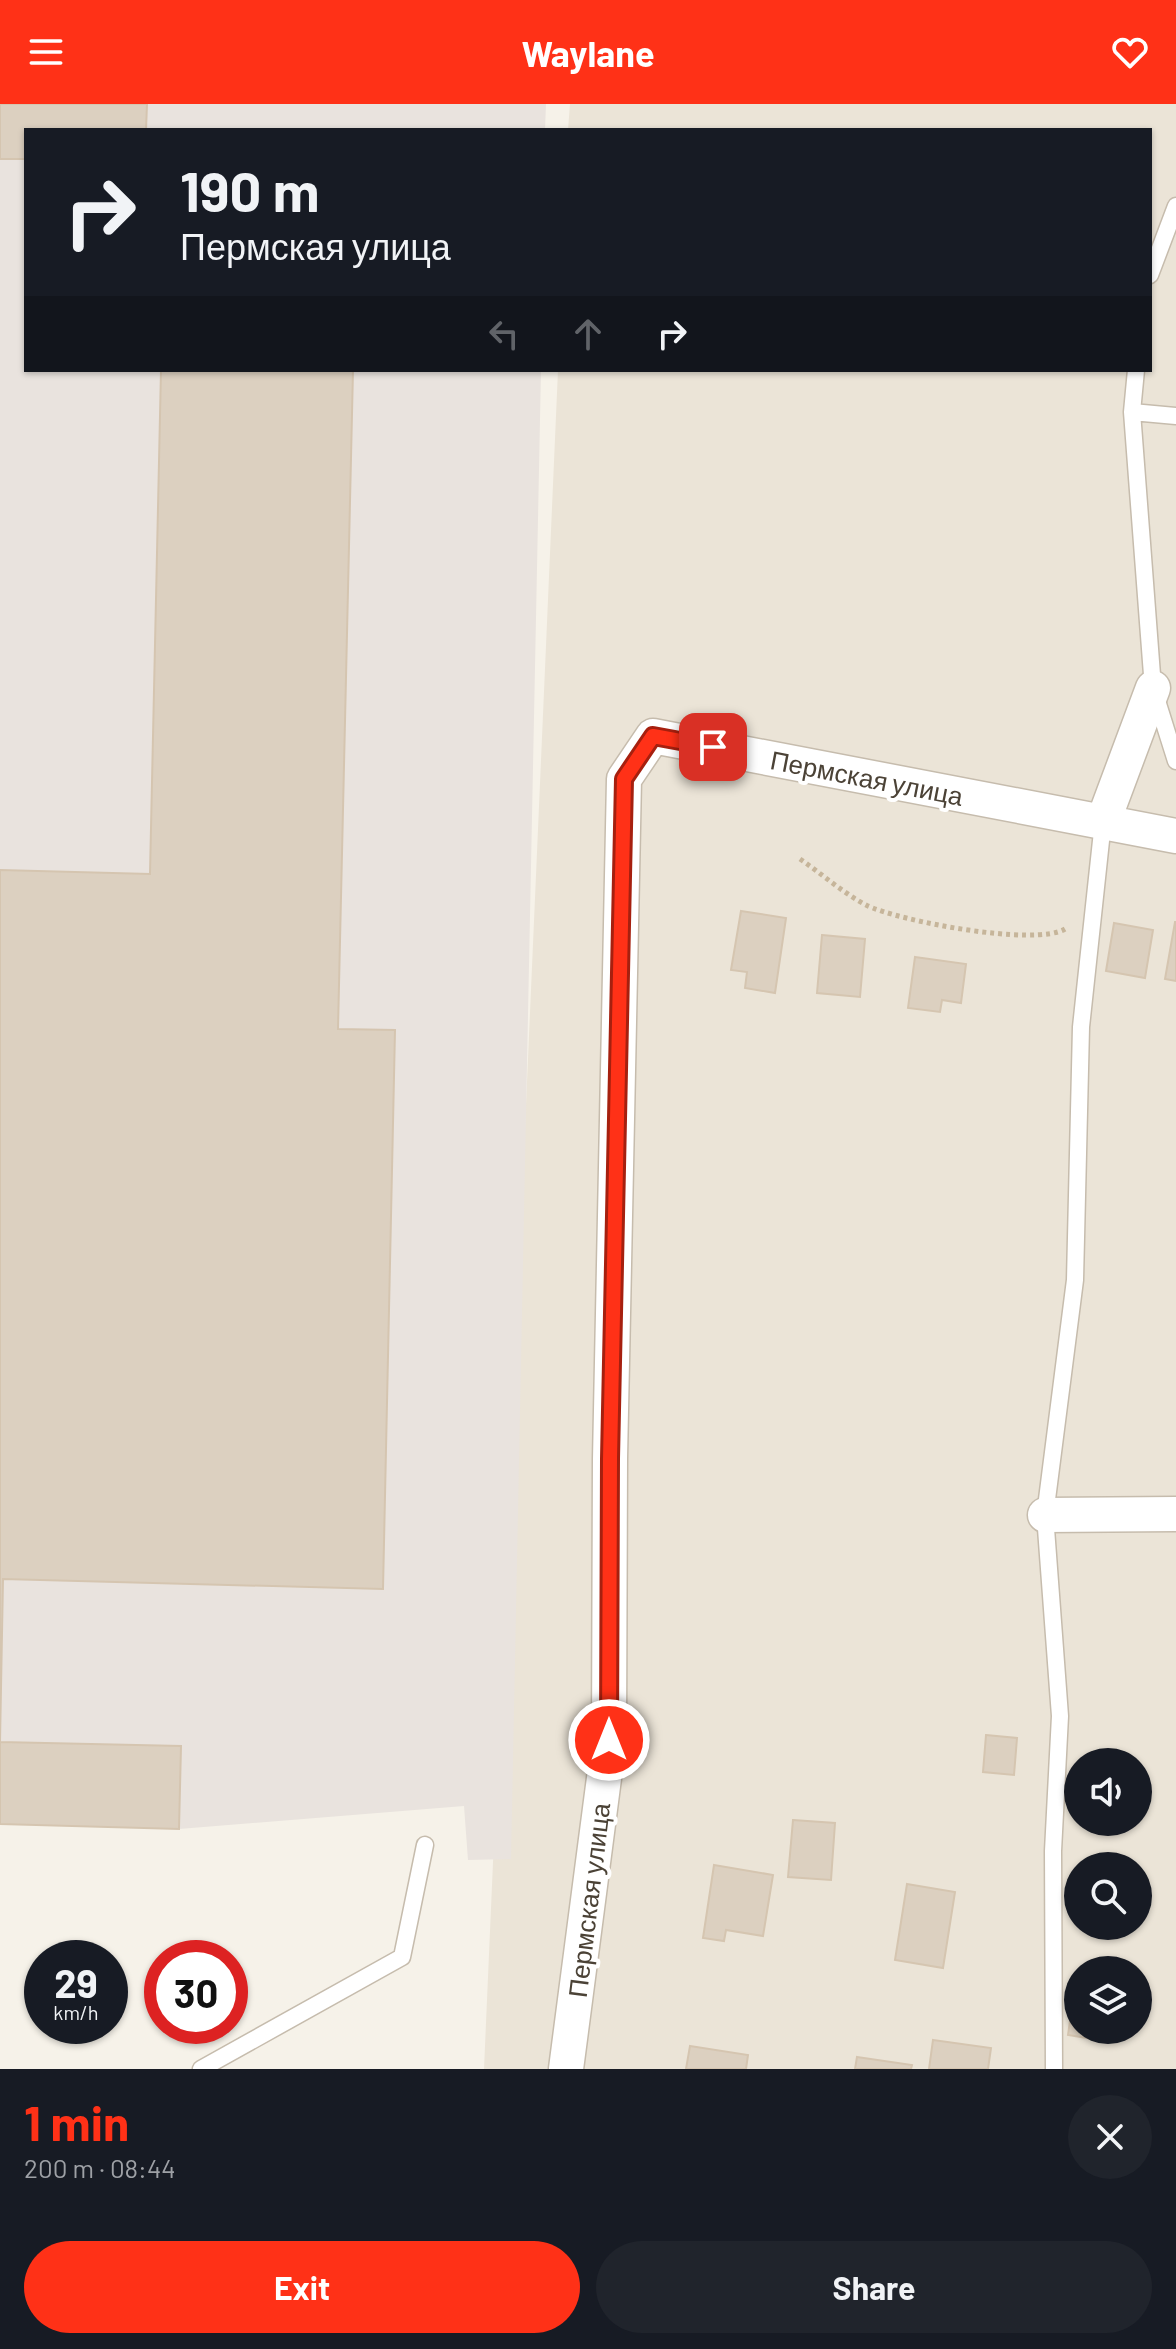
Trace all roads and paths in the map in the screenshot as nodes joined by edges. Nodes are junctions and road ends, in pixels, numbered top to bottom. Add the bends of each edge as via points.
1 (1176, 206) edge
2 (1152, 270) edge
3 (1136, 372) edge
4 (1132, 412) junction
5 (1176, 416) edge
6 (1153, 688) junction
7 (1176, 761) edge
8 (1103, 822) junction
9 (1176, 836) edge
10 (800, 859) dead end
11 (1093, 911) junction
12 (1176, 1514) edge
13 (1045, 1515) junction
14 (425, 1845) dead end
15 (201, 2069) edge
16 (566, 2069) edge
17 (1054, 2069) edge

1 - 2 lane
3 - 4 lane
4 - 5 lane
4 - 6 lane
6 - 7 lane
6 - 8 street
8 - 9 street, Пермская улица
8 - 11 lane
8 - 16 street, Пермская улица via 653,736 624,779 609,1740
10 - 11 path via 865,905 903,919 1058,933
11 - 13 lane via 1081,1027 1075,1280
12 - 13 street
13 - 17 lane via 1060,1716 1053,1851
14 - 15 lane via 402,1957

